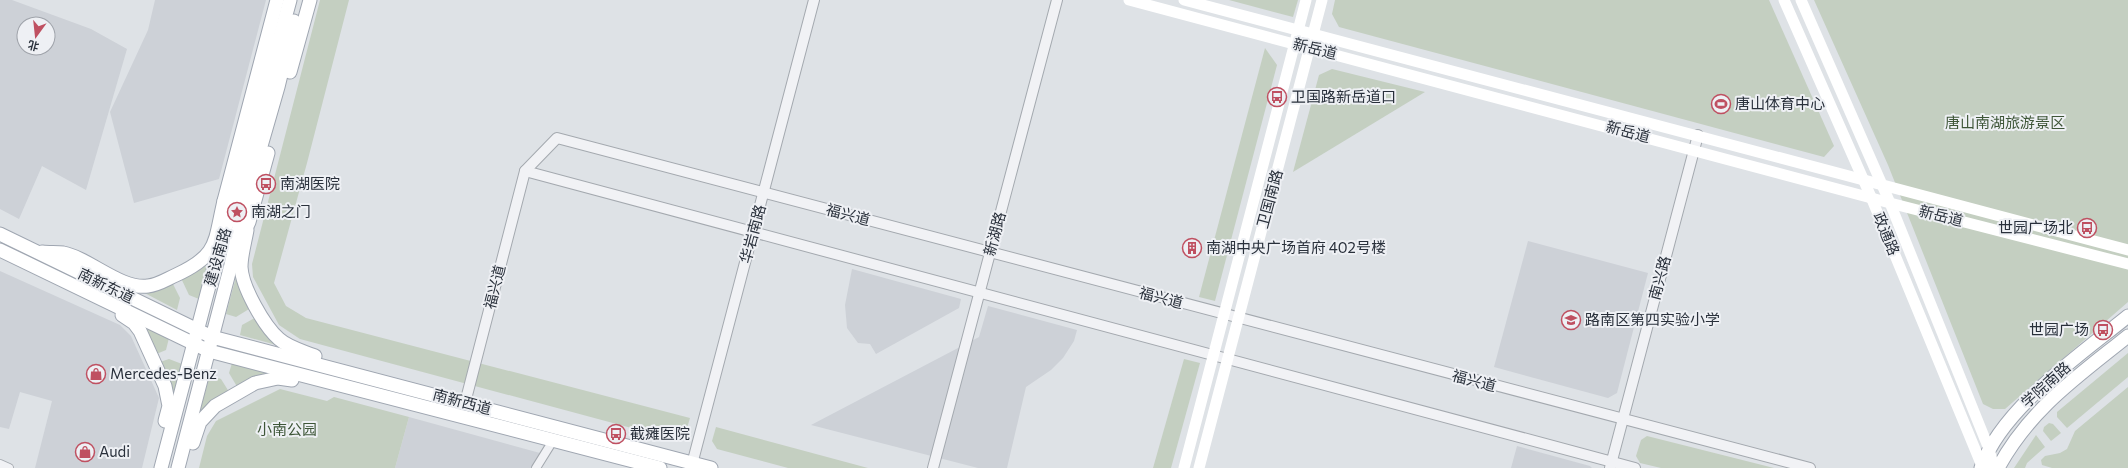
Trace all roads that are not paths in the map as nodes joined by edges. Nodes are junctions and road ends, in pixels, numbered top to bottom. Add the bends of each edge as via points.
1 (276, 0) edge
2 (290, 0) edge
3 (298, 0) edge
4 (310, 0) edge
5 (814, 0) edge
6 (1057, 0) edge
7 (1129, 0) edge
8 (1184, 0) edge
9 (1306, 0) edge
10 (1322, 0) edge
11 (1801, 0) edge
12 (1786, 1) edge
13 (1298, 30) junction
14 (1314, 34) junction
15 (1295, 45) junction
16 (1310, 47) junction
17 (1698, 135) junction
18 (1694, 150) junction
19 (525, 171) junction
20 (1862, 178) junction
21 (1883, 186) junction
22 (763, 193) junction
23 (1871, 197) junction
24 (224, 201) junction
25 (1890, 203) junction
26 (249, 222) junction
27 (223, 233) junction
28 (753, 233) junction
29 (0, 234) edge
30 (0, 250) edge
31 (2128, 250) edge
32 (36, 252) junction
33 (990, 253) junction
34 (2128, 264) edge
35 (231, 265) junction
36 (76, 288) junction
37 (979, 294) junction
38 (1225, 315) junction
39 (2128, 316) edge
40 (1239, 318) junction
41 (198, 331) junction
42 (2128, 336) edge
43 (212, 337) junction
44 (195, 343) junction
45 (209, 351) junction
46 (1214, 354) junction
47 (1228, 358) junction
48 (349, 373) junction
49 (350, 387) junction
50 (465, 403) junction
51 (1623, 420) junction
52 (554, 439) junction
53 (167, 444) junction
54 (1989, 449) junction
55 (0, 464) edge
56 (692, 465) edge
57 (1611, 465) edge
58 (9, 468) edge
59 (161, 468) edge
60 (178, 468) edge
61 (181, 468) edge
62 (536, 468) edge
63 (660, 468) edge
64 (712, 468) edge
65 (933, 468) edge
66 (1184, 468) edge
67 (1199, 468) edge
68 (1635, 468) edge
69 (1810, 468) edge
70 (1985, 468) edge
71 (1998, 468) edge

1 - 24 main road
2 - 27 main road, 建设南路 via 233,210
3 - 35 main road, 建设南路 via 278,87 242,212
4 - 26 main road
5 - 22 street, 华岩南路
6 - 33 street, 新湖路
7 - 15 main road, 新岳道
8 - 13 main road, 新岳道
9 - 13 main road, 卫国南路
10 - 14 main road, 卫国南路
11 - 21 main road, 政通路
12 - 20 main road, 政通路
13 - 14 main road, 新岳道
13 - 15 main road, 卫国南路
14 - 16 main road, 卫国南路
14 - 17 main road, 新岳道
15 - 16 main road, 新岳道
15 - 38 main road, 卫国南路
16 - 18 main road, 新岳道
16 - 40 main road, 卫国南路
17 - 18 street, 南兴路
17 - 20 main road, 新岳道
18 - 23 main road, 新岳道
18 - 51 street, 南兴路
19 - 22 street, 福兴道 via 557,138
19 - 28 street
19 - 50 street, 福兴道
20 - 21 main road, 新岳道
20 - 23 main road, 政通路
21 - 25 main road, 政通路
21 - 31 main road, 新岳道
22 - 28 street, 华岩南路
22 - 33 street, 福兴道
23 - 25 main road, 新岳道
23 - 70 main road, 政通路
24 - 27 main road
24 - 32 main road via 214,245 208,254 196,266 152,285 138,286 125,282 64,253
25 - 34 main road, 新岳道
25 - 54 main road, 政通路
26 - 35 main road
26 - 48 main road via 241,266 243,278 270,330 290,347 324,359
27 - 41 main road, 建设南路
28 - 37 street
28 - 56 street, 华岩南路
29 - 32 main road, 南新东道
30 - 36 main road, 南新东道
32 - 41 main road, 南新东道
33 - 37 street, 新湖路
33 - 38 street, 福兴道
35 - 43 main road, 建设南路
36 - 44 main road, 南新东道
36 - 53 main road via 128,318 140,331 167,395 169,406 163,430
37 - 46 street
37 - 65 street, 新湖路
38 - 40 street, 福兴道
38 - 46 main road, 卫国南路
39 - 54 main road, 学院南路 via 2024,404 2005,424
40 - 47 main road, 卫国南路
40 - 51 street, 福兴道
41 - 43 main road, 南新东道
41 - 44 main road, 建设南路
42 - 71 main road, 学院南路 via 2072,380 2030,419
43 - 45 main road, 建设南路
43 - 48 main road, 南新西道
44 - 45 main road, 南新东道
44 - 53 main road, 建设南路
45 - 49 main road, 南新西道
45 - 60 main road, 建设南路
46 - 47 street
46 - 66 main road, 卫国南路
47 - 57 street
47 - 67 main road, 卫国南路
48 - 50 main road, 南新西道
49 - 52 main road, 南新西道
49 - 61 main road via 321,388 278,378 255,383 215,406 204,417
50 - 56 main road, 南新西道
51 - 57 street, 南兴路
51 - 69 street, 福兴道
52 - 62 street
52 - 63 main road, 南新西道
53 - 59 main road, 建设南路
54 - 70 main road, 学院南路
55 - 58 street
56 - 64 main road, 南新西道
57 - 68 street

